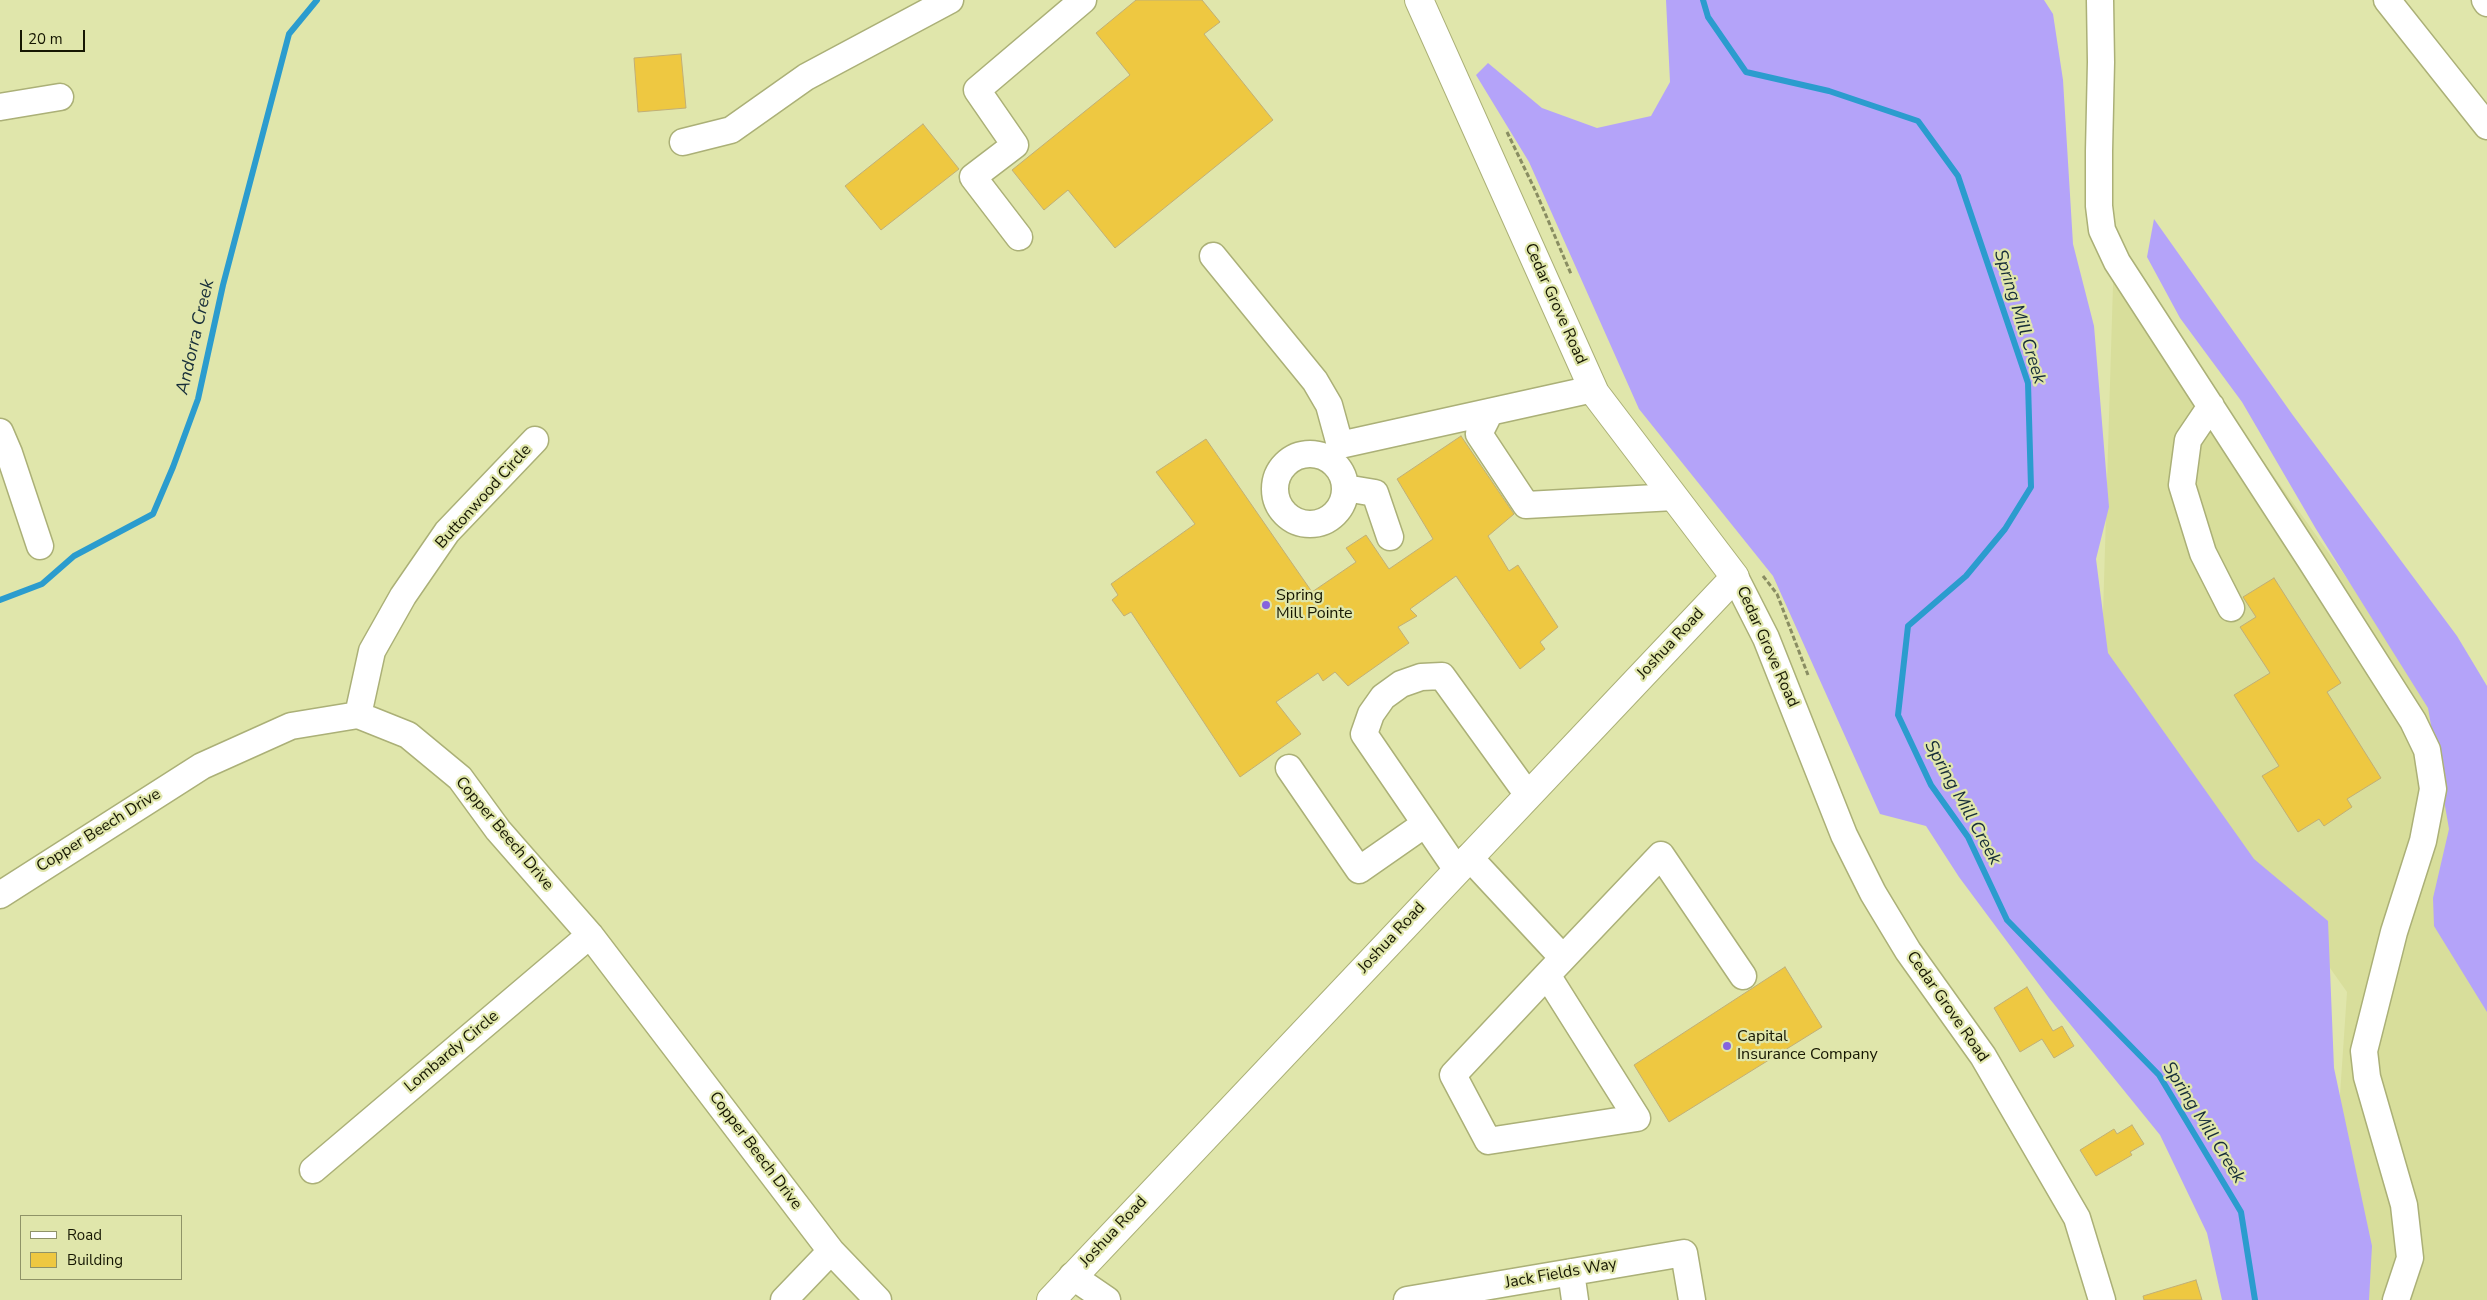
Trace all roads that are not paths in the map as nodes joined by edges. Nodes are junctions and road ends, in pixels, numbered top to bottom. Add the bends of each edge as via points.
1 (950, 0) edge
2 (1083, 0) edge
3 (1419, 0) edge
4 (2100, 0) edge
5 (2386, 0) edge
6 (60, 97) dead end
7 (0, 107) edge
8 (2487, 126) edge
9 (683, 142) dead end
10 (1020, 237) dead end
11 (1213, 256) dead end
12 (1593, 389) junction
13 (2211, 406) junction
14 (1490, 412) junction
15 (0, 432) edge
16 (535, 440) dead end
17 (1335, 452) junction
18 (1345, 488) junction
19 (1674, 498) junction
20 (1390, 537) dead end
21 (40, 546) dead end
22 (1735, 576) junction
23 (2231, 608) dead end
24 (358, 715) junction
25 (1289, 768) dead end
26 (1528, 795) junction
27 (1425, 824) junction
28 (1463, 863) junction
29 (0, 895) edge
30 (590, 935) junction
31 (1555, 966) junction
32 (1743, 976) dead end
33 (313, 1170) dead end
34 (831, 1250) junction
35 (1571, 1272) junction
36 (1072, 1276) junction
37 (784, 1300) edge
38 (878, 1300) edge
39 (1051, 1300) edge
40 (1107, 1300) edge
41 (1407, 1300) edge
42 (1574, 1300) edge
43 (1692, 1300) edge
44 (2102, 1300) edge
45 (2396, 1300) edge

1 - 9 street via 806,78 730,130
2 - 10 street via 977,90 1015,145 973,177
3 - 12 main road, Cedar Grove Road
4 - 13 street via 2099,206 2102,230 2117,262
5 - 8 street
6 - 7 street
11 - 17 street via 1315,381 1329,405
12 - 14 street
12 - 19 main road, Cedar Grove Road
13 - 23 street via 2188,440 2182,485 2203,553
13 - 45 street via 2413,721 2427,750 2433,789 2423,841 2391,941 2364,1051 2367,1077 2404,1205 2410,1258
14 - 17 street
14 - 19 street via 1479,434 1526,505
15 - 21 street
16 - 24 street, Buttonwood Circle via 447,532 403,596 372,651
17 - 18 street
17 - 18 street via 1298,456 1281,469 1275,489 1282,510 1300,522 1322,522 1339,509
18 - 20 street via 1375,493
19 - 22 main road, Cedar Grove Road
22 - 26 main road, Joshua Road
22 - 44 street, Cedar Grove Road via 1766,638 1844,835 1872,893 1908,951 1983,1056 2077,1218
24 - 29 street, Copper Beech Drive via 291,726 202,766
24 - 30 street, Copper Beech Drive via 408,734 460,778 498,830
25 - 27 street via 1358,870
26 - 27 street via 1442,676 1421,677 1400,684 1383,697 1371,714 1364,734
26 - 28 main road, Joshua Road
27 - 28 street
28 - 31 street
28 - 36 main road, Joshua Road
30 - 33 street, Lombardy Circle
30 - 34 street, Copper Beech Drive
31 - 31 street via 1453,1075 1488,1141 1637,1118
31 - 32 street via 1661,855
34 - 37 street
34 - 38 street, Copper Beech Drive
35 - 41 street, Jack Fields Way
35 - 42 street
35 - 43 street, Jack Fields Way via 1684,1252
36 - 39 main road, Joshua Road
36 - 40 street

